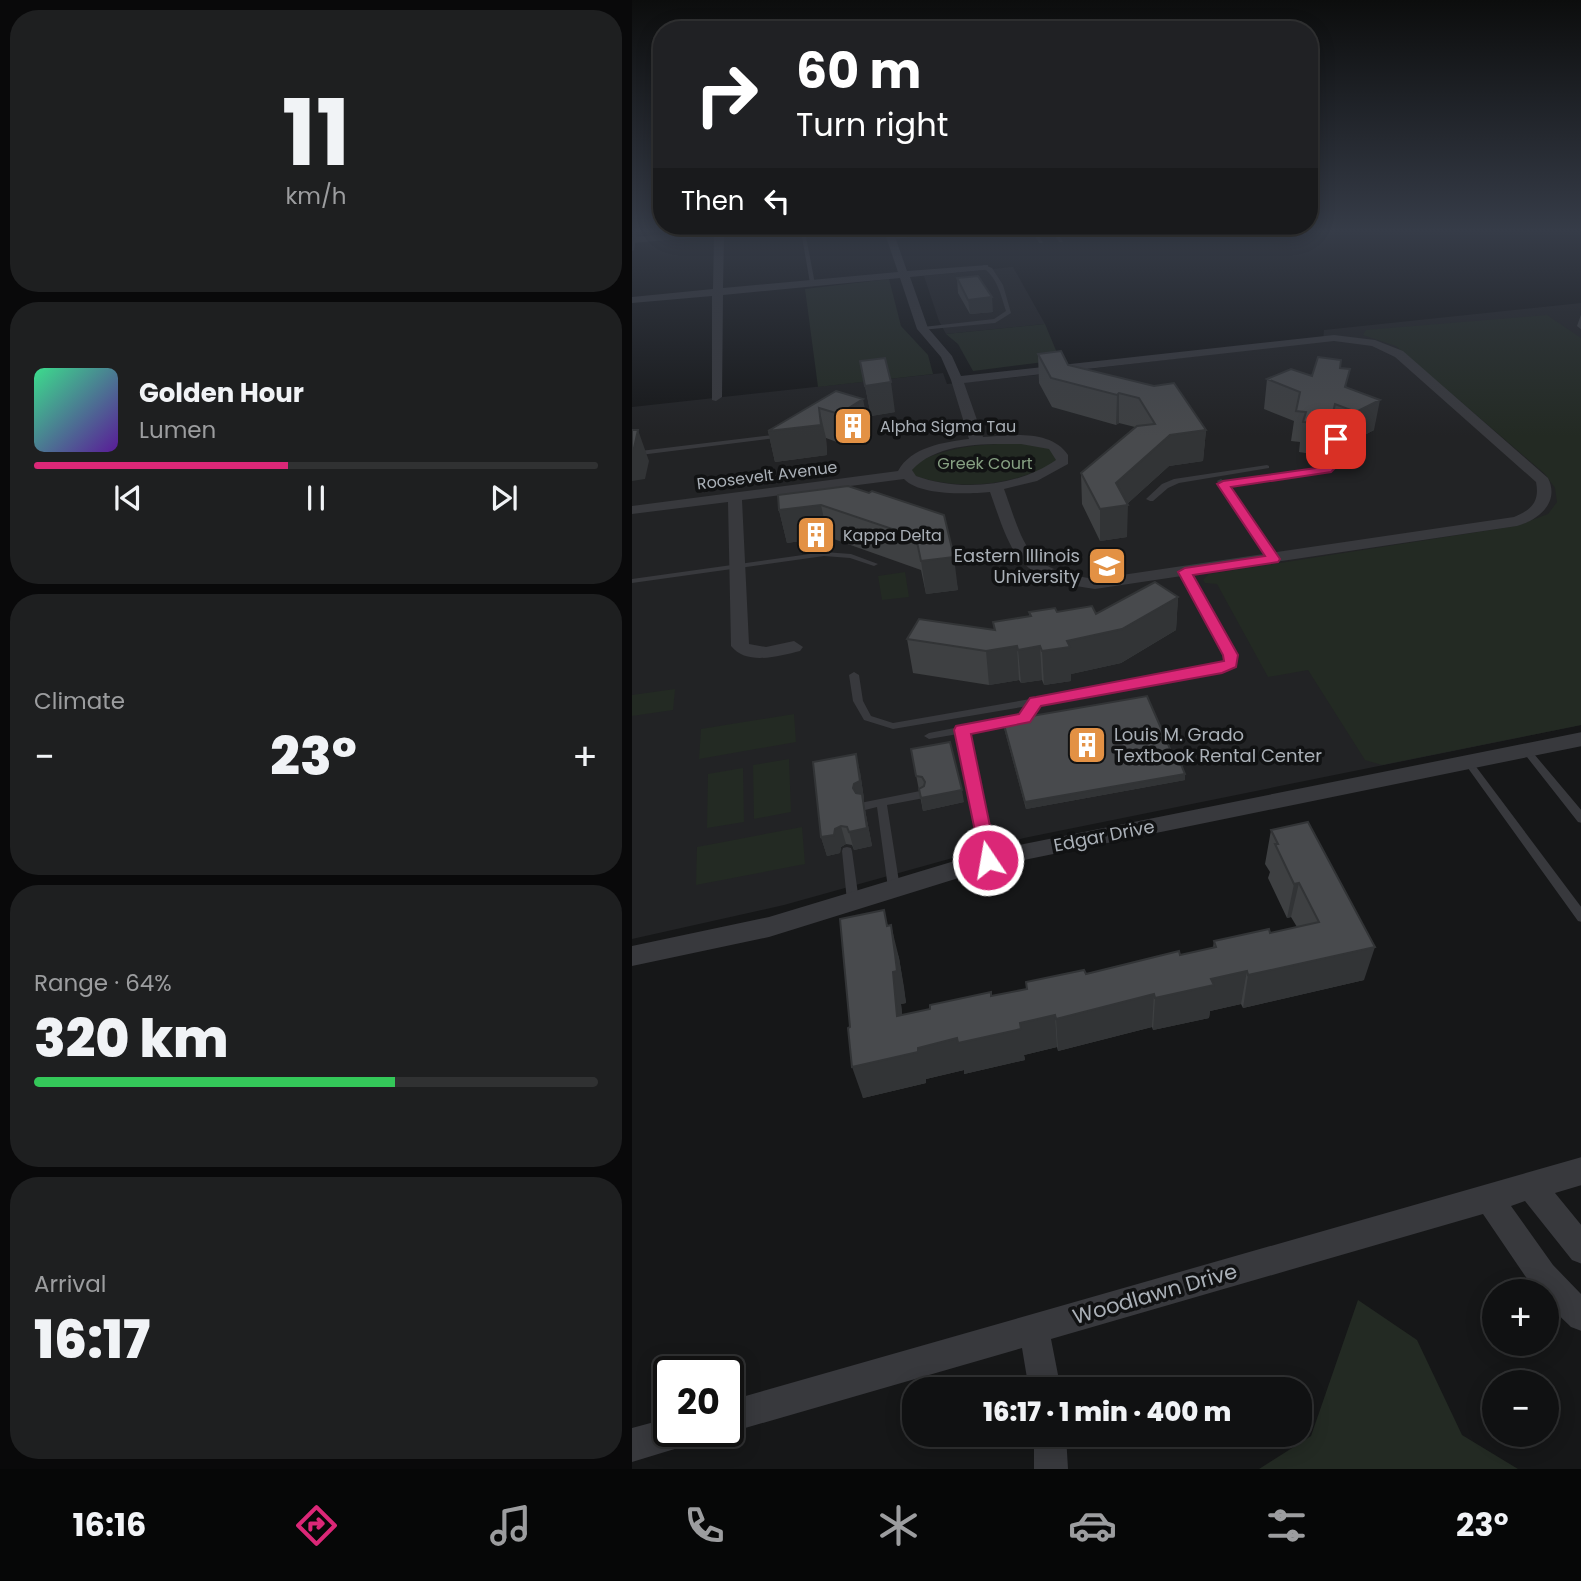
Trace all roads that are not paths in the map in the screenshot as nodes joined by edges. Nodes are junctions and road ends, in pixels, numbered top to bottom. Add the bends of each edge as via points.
1 (720, 300) edge
2 (912, 300) edge
3 (1005, 300) edge
4 (924, 330) junction
5 (957, 380) junction
6 (716, 397) dead end
7 (795, 434) edge
8 (1336, 439) edge
9 (977, 441) junction
10 (632, 454) edge
11 (1267, 467) dead end
12 (906, 474) junction
13 (1216, 474) junction
14 (1223, 484) junction
15 (996, 487) junction
16 (735, 496) junction
17 (1150, 499) dead end
18 (632, 510) edge
19 (1273, 559) junction
20 (874, 564) dead end
21 (737, 566) junction
22 (1185, 572) junction
23 (632, 581) edge
24 (794, 647) dead end
25 (854, 675) dead end
26 (1036, 702) junction
27 (962, 730) junction
28 (930, 736) dead end
29 (1581, 739) edge
30 (1526, 750) junction
31 (1468, 762) junction
32 (920, 795) edge
33 (882, 803) junction
34 (865, 806) edge
35 (1581, 818) edge
36 (847, 851) dead end
37 (988, 860) junction
38 (894, 888) junction
39 (853, 901) junction
40 (1581, 918) edge
41 (632, 956) edge
42 (1581, 1171) edge
43 (1531, 1186) junction
44 (1490, 1198) junction
45 (1581, 1250) edge
46 (1581, 1316) edge
47 (1034, 1329) junction
48 (1043, 1377) edge
49 (744, 1413) edge
50 (653, 1439) edge
51 (632, 1445) edge
52 (1050, 1447) edge
53 (1051, 1469) edge

1 - 6 street
2 - 4 street
3 - 4 lane via 1009,312 995,321
4 - 5 street via 946,356
5 - 9 street
5 - 19 street via 1078,372 1334,338 1375,343 1399,354 1543,481 1546,491 1533,515 1517,521
7 - 10 lane
8 - 14 lane via 1344,450 1327,470
9 - 12 street via 917,458 908,464
9 - 15 street via 1036,441 1063,453 1063,461 1047,471
11 - 13 lane
12 - 15 street via 936,487
12 - 16 street, Roosevelt Avenue
13 - 14 lane
13 - 17 lane via 1177,481
14 - 19 lane
15 - 22 street via 1019,554 1056,579 1095,584
16 - 18 street, Roosevelt Avenue
16 - 21 street
19 - 22 street
20 - 21 lane via 824,554
21 - 23 lane
21 - 24 street via 740,646 759,652
22 - 26 lane via 1231,655 1231,664
25 - 26 lane via 858,701 867,718 893,726
26 - 27 lane via 1024,719
27 - 28 lane
27 - 37 lane
29 - 30 street, Edgar Drive
30 - 31 street, Edgar Drive
30 - 35 lane
31 - 37 street, Edgar Drive
31 - 40 lane
32 - 33 lane
33 - 34 lane
33 - 38 lane
36 - 39 lane
37 - 38 street, Edgar Drive
38 - 39 street, Edgar Drive
39 - 41 street, Edgar Drive via 768,926
42 - 43 street, Woodlawn Drive
43 - 44 street, Woodlawn Drive
43 - 45 street
44 - 46 street via 1566,1304
44 - 47 street, Woodlawn Drive
47 - 48 street
47 - 49 street, Woodlawn Drive
50 - 51 street
52 - 53 street

